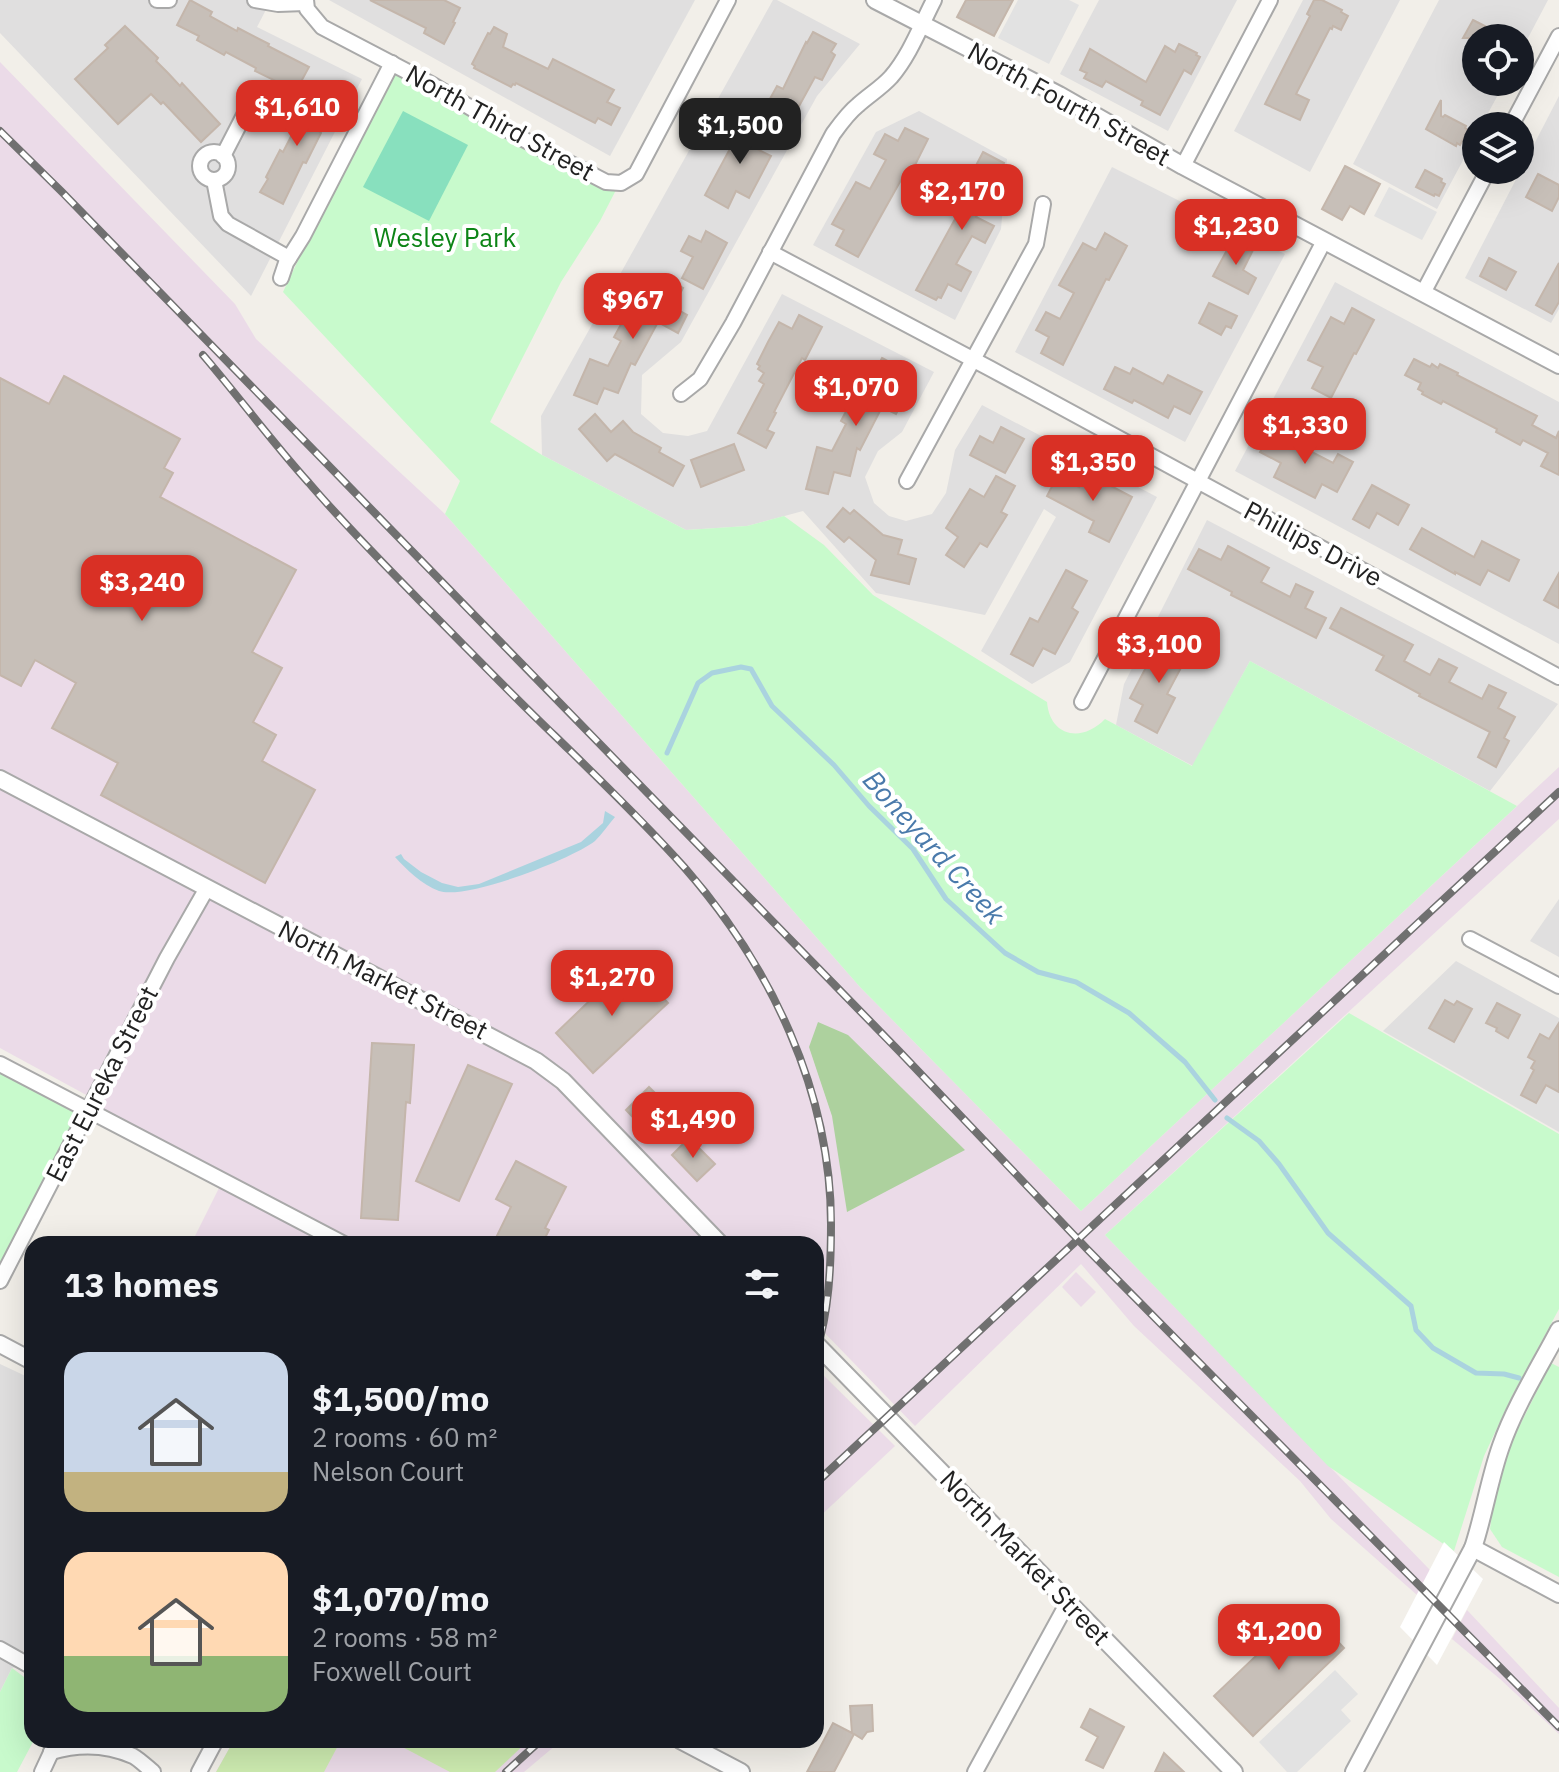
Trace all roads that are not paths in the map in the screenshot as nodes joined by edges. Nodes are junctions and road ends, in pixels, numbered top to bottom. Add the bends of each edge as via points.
1 (157, 0) edge
2 (169, 0) edge
3 (255, 0) edge
4 (728, 0) edge
5 (875, 0) edge
6 (934, 0) edge
7 (1270, 0) edge
8 (306, 2) edge
9 (922, 24) junction
10 (1559, 36) edge
11 (392, 63) junction
12 (255, 94) dead end
13 (1518, 112) edge
14 (223, 156) junction
15 (1183, 166) junction
16 (214, 180) junction
17 (1481, 184) edge
18 (1043, 204) dead end
19 (1324, 241) junction
20 (770, 252) junction
21 (289, 258) junction
22 (281, 278) dead end
23 (1423, 293) junction
24 (974, 360) junction
25 (1559, 365) edge
26 (681, 394) dead end
27 (907, 481) dead end
28 (1197, 481) junction
29 (1559, 677) edge
30 (1082, 702) dead end
31 (0, 779) edge
32 (207, 888) junction
33 (1470, 939) dead end
34 (1559, 986) edge
35 (0, 1064) edge
36 (89, 1110) junction
37 (329, 1236) edge
38 (712, 1236) edge
39 (0, 1281) edge
40 (1559, 1330) edge
41 (0, 1344) edge
42 (824, 1352) edge
43 (24, 1357) edge
44 (1473, 1548) junction
45 (1559, 1594) edge
46 (1068, 1602) junction
47 (0, 1649) edge
48 (24, 1662) edge
49 (53, 1748) edge
50 (107, 1748) edge
51 (125, 1748) edge
52 (212, 1748) edge
53 (695, 1748) edge
54 (134, 1757) junction
55 (42, 1772) edge
56 (153, 1772) edge
57 (199, 1772) edge
58 (741, 1772) edge
59 (975, 1772) edge
60 (1234, 1772) edge
61 (1354, 1772) edge

1 - 2 street
3 - 8 street, North Third Street
4 - 11 street, North Third Street via 636,174 621,183 606,182 523,139
5 - 9 street, North Fourth Street
6 - 9 street
7 - 15 street
8 - 11 street, North Third Street via 322,27
9 - 15 street, North Fourth Street
9 - 20 street via 893,75 833,134
10 - 13 street
11 - 21 street
12 - 14 street
14 - 16 street via 228,169
14 - 16 street via 211,152 200,161 202,175
15 - 19 street, North Fourth Street
16 - 21 street via 221,216 228,224
17 - 23 street
18 - 24 street via 1036,244
19 - 23 street, North Fourth Street
19 - 28 street
20 - 24 street, Phillips Drive
20 - 26 street via 700,379
21 - 22 street
23 - 25 street, North Fourth Street
24 - 27 street
24 - 28 street, Phillips Drive
28 - 29 street, Phillips Drive
28 - 30 street
31 - 32 street, North Market Street
32 - 36 street, East Eureka Street
32 - 38 street, North Market Street via 536,1061 563,1081
33 - 34 street
35 - 36 street
36 - 37 street
36 - 39 street, East Eureka Street
40 - 44 street via 1502,1444
41 - 43 street
42 - 46 street, North Market Street
44 - 45 street
44 - 61 street
46 - 59 street
46 - 60 street, North Market Street
47 - 48 street
49 - 55 street
50 - 54 street
51 - 54 street
52 - 57 street
53 - 58 street
54 - 56 street

